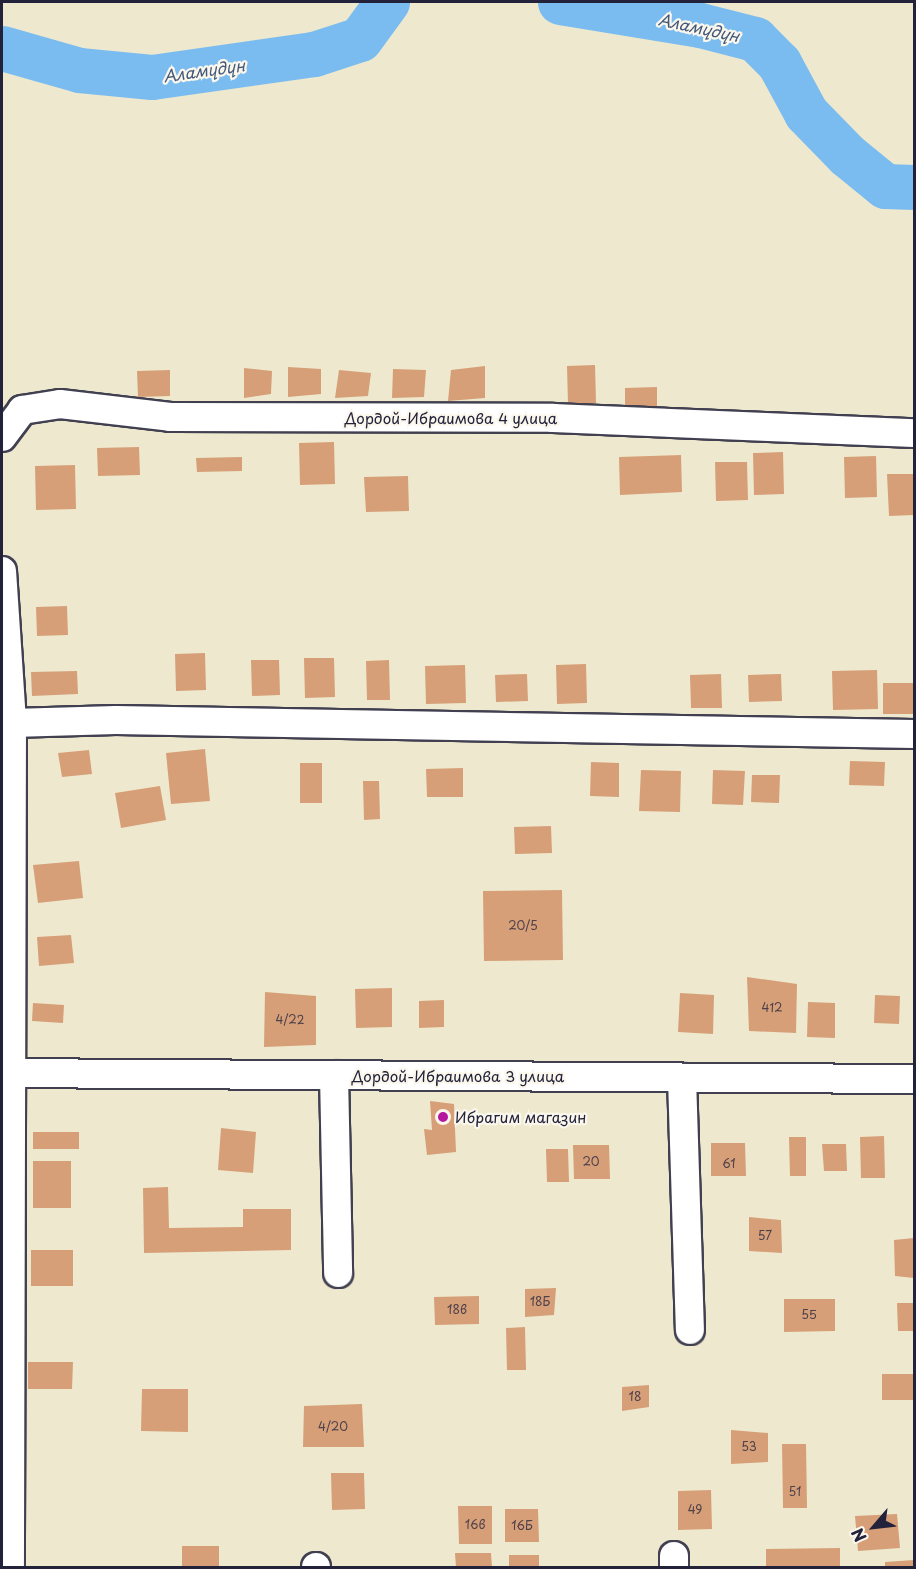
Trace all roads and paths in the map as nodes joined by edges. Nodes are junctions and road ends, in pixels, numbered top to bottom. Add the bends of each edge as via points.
1 (915, 433) edge
2 (2, 437) edge
3 (2, 571) edge
4 (12, 723) junction
5 (915, 734) edge
6 (5, 1073) edge
7 (334, 1075) junction
8 (682, 1078) junction
9 (915, 1079) edge
10 (338, 1273) dead end
11 (690, 1330) dead end
12 (10, 1568) edge

1 - 2 street, Дордой-Ибраимова 4 улица via 553,418 170,417 60,404 22,410
3 - 4 street
4 - 5 street via 116,720
4 - 6 street
6 - 7 street, Дордой-Ибраимова 3 улица
6 - 12 street
7 - 8 street, Дордой-Ибраимова 3 улица
7 - 10 street
8 - 9 street, Дордой-Ибраимова 3 улица
8 - 11 street

